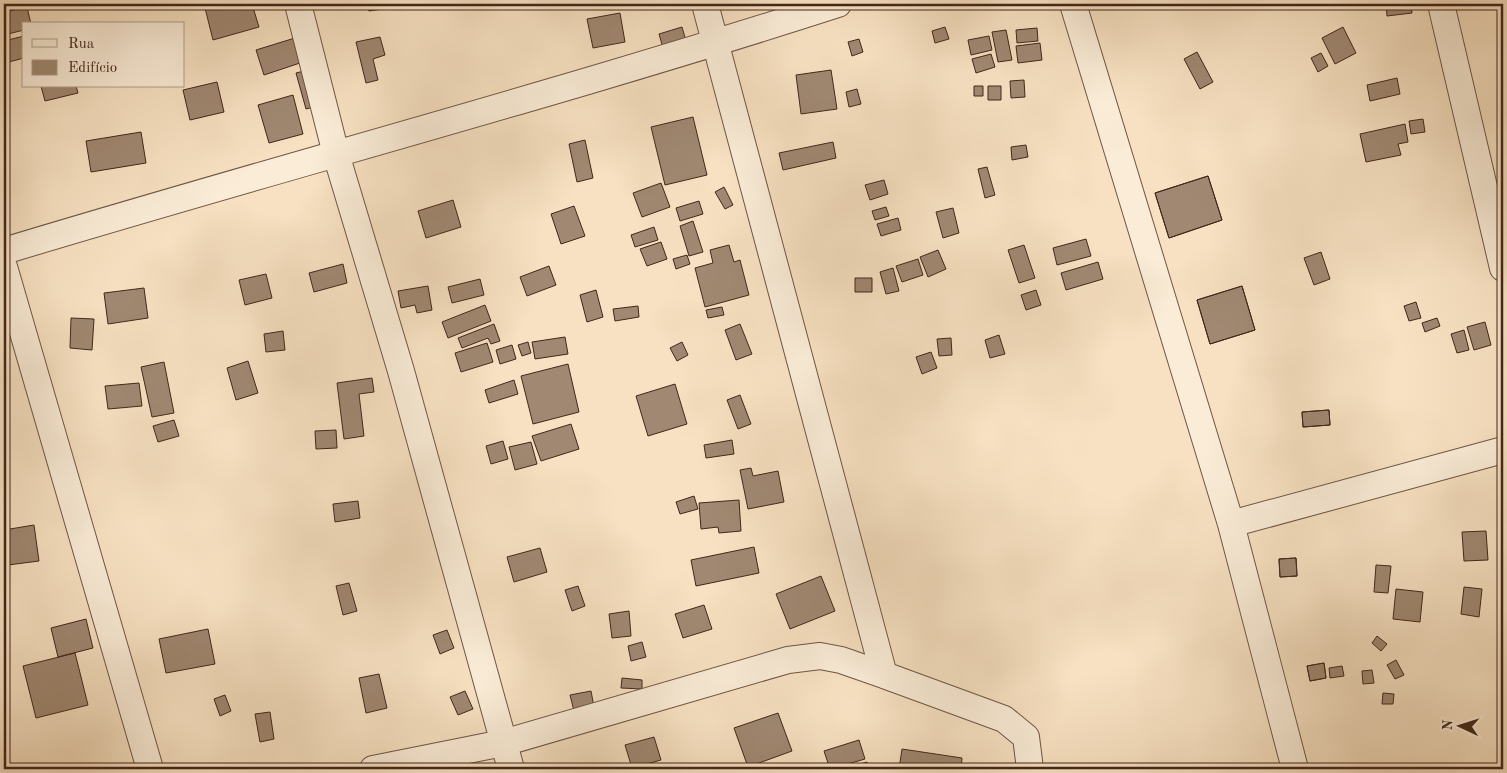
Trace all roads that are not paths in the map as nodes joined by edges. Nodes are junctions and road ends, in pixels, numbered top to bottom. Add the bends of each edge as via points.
1 (298, 4) edge
2 (705, 4) edge
3 (838, 4) edge
4 (1073, 4) edge
5 (1441, 4) edge
6 (715, 43) junction
7 (336, 154) junction
8 (4, 251) edge
9 (4, 267) edge
10 (1503, 268) edge
11 (1503, 450) edge
12 (1231, 524) junction
13 (884, 674) junction
14 (503, 743) junction
15 (150, 769) edge
16 (372, 769) edge
17 (511, 769) edge
18 (1030, 769) edge
19 (1295, 769) edge

1 - 7 street
2 - 6 street
3 - 6 street
4 - 12 street
5 - 10 street
6 - 7 street
6 - 13 street
7 - 8 street
7 - 14 street via 402,370
9 - 15 street
11 - 12 street
12 - 19 street
13 - 14 street via 820,656 788,660
13 - 18 street via 1004,719 1026,737
14 - 16 street
14 - 17 street

